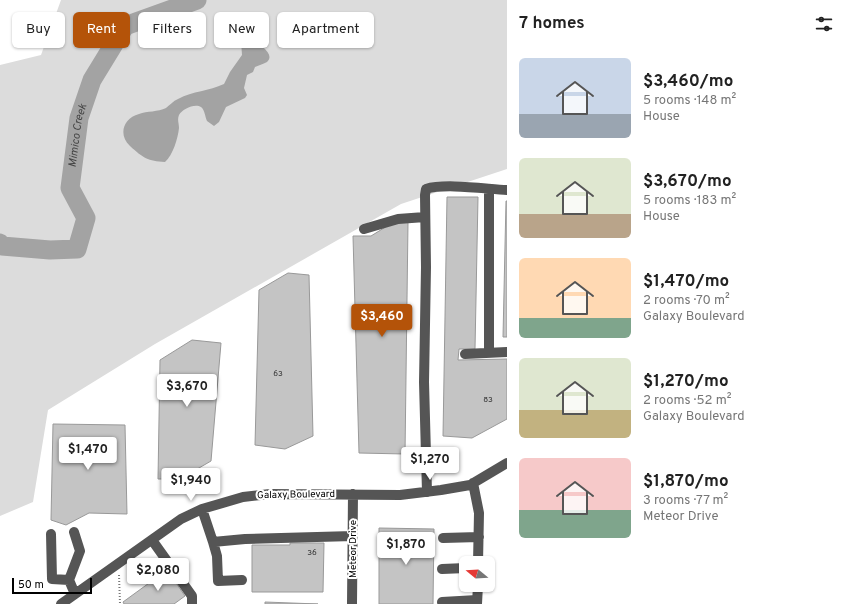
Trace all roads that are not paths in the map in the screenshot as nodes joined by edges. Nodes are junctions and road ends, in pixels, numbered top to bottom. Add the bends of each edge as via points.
1 (488, 190) junction
2 (507, 190) edge
3 (425, 217) junction
4 (364, 230) dead end
5 (507, 352) edge
6 (489, 353) junction
7 (465, 354) dead end
8 (507, 463) edge
9 (473, 483) junction
10 (427, 492) junction
11 (353, 494) junction
12 (202, 509) junction
13 (74, 532) dead end
14 (51, 534) dead end
15 (353, 536) junction
16 (479, 537) junction
17 (443, 538) dead end
18 (152, 540) junction
19 (213, 542) junction
20 (478, 556) edge
21 (442, 568) dead end
22 (459, 568) edge
23 (69, 580) junction
24 (242, 580) dead end
25 (75, 594) junction
26 (442, 602) dead end
27 (478, 602) edge
28 (61, 604) edge
29 (192, 604) edge
30 (352, 604) edge

1 - 2 street
1 - 3 street via 462,187 426,189
1 - 6 street
3 - 4 street via 398,219
3 - 10 street via 424,382
5 - 6 street
6 - 7 street
8 - 9 street, Galaxy Boulevard
9 - 10 street, Galaxy Boulevard
9 - 16 street via 479,513
10 - 11 street, Galaxy Boulevard via 400,495
11 - 12 street, Galaxy Boulevard via 270,494 243,497
11 - 15 street, Meteor Drive
12 - 18 street, Galaxy Boulevard via 182,519
12 - 19 street
13 - 23 street via 80,551
14 - 23 street via 52,579
15 - 19 street
15 - 30 street, Meteor Drive
16 - 17 street
16 - 20 street
18 - 25 street, Galaxy Boulevard
18 - 29 street via 192,596
19 - 24 street via 218,581
21 - 22 street
23 - 25 street
25 - 28 street, Galaxy Boulevard
26 - 27 street

